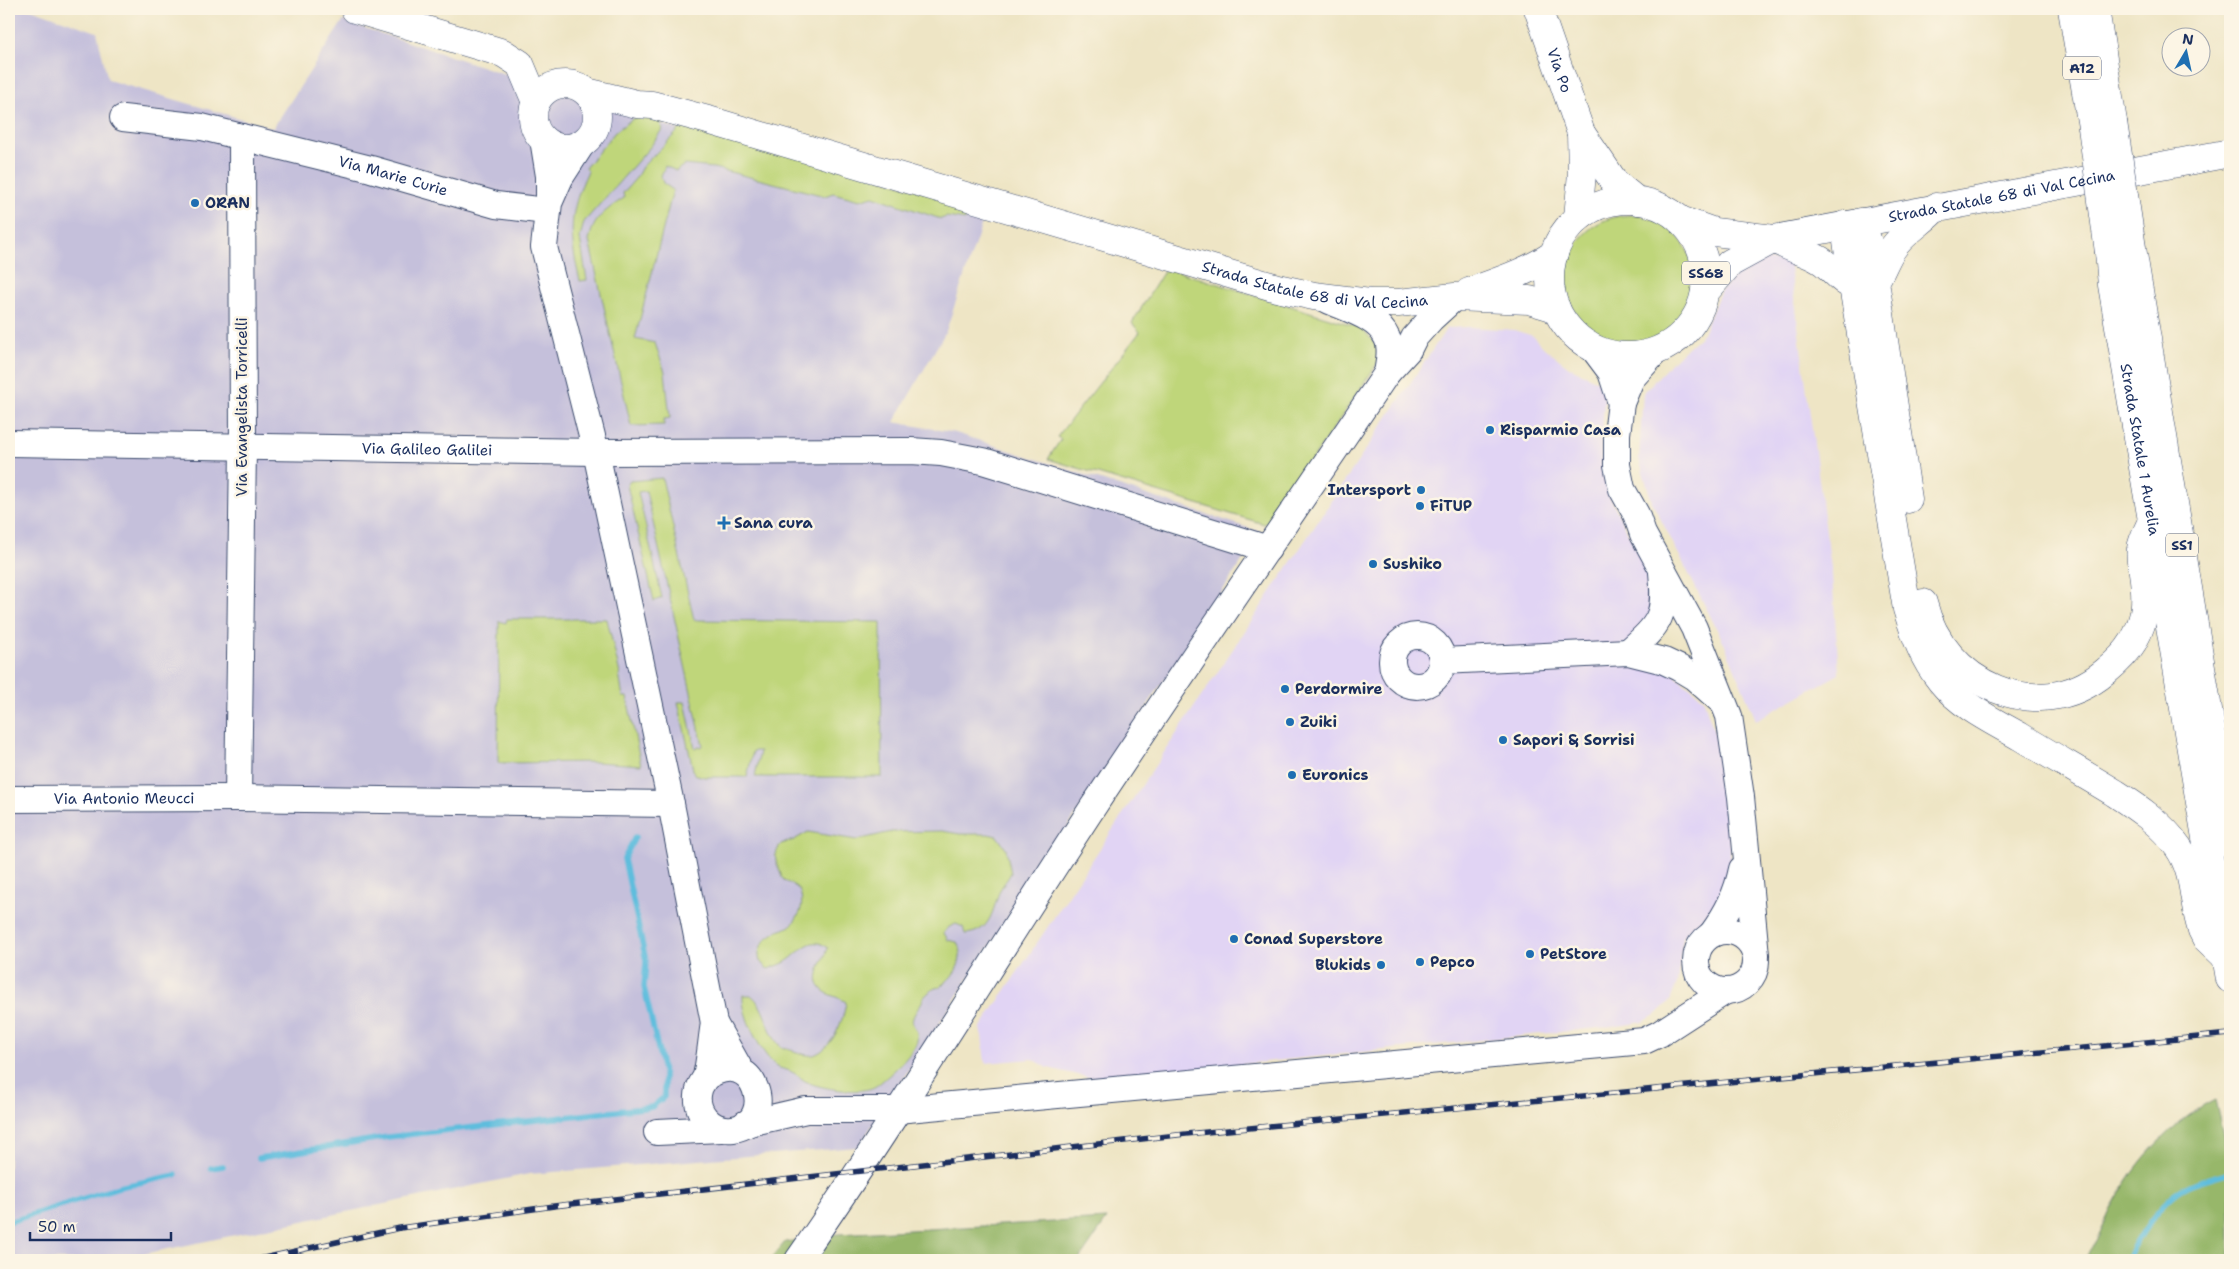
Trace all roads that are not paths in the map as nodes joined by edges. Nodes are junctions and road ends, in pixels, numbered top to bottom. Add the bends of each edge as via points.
1 (355, 9) edge
2 (1538, 9) edge
3 (2072, 9) edge
4 (2095, 9) edge
5 (587, 92) junction
6 (536, 102) junction
7 (637, 104) junction
8 (123, 118) dead end
9 (2102, 125) junction
10 (1581, 133) junction
11 (242, 137) junction
12 (588, 137) junction
13 (543, 139) junction
14 (2230, 153) edge
15 (1637, 201) junction
16 (548, 207) junction
17 (1936, 207) junction
18 (1578, 218) junction
19 (1680, 220) junction
20 (1853, 223) junction
21 (1774, 239) junction
22 (2120, 250) junction
23 (1554, 254) junction
24 (1864, 284) junction
25 (1705, 292) junction
26 (1320, 297) junction
27 (1455, 297) junction
28 (1404, 302) junction
29 (1556, 308) junction
30 (1414, 338) junction
31 (1389, 346) junction
32 (1593, 348) junction
33 (1656, 351) junction
34 (1387, 373) junction
35 (1621, 403) junction
36 (9, 443) edge
37 (243, 448) junction
38 (596, 452) junction
39 (2152, 521) junction
40 (1268, 549) junction
41 (1662, 565) junction
42 (1628, 652) junction
43 (1442, 661) dead end
44 (1723, 702) junction
45 (9, 798) edge
46 (238, 798) junction
47 (671, 804) junction
48 (2230, 843) edge
49 (1746, 851) junction
50 (1712, 934) junction
51 (1756, 955) junction
52 (1695, 960) junction
53 (2228, 967) edge
54 (1724, 992) junction
55 (714, 1023) junction
56 (1669, 1026) junction
57 (749, 1080) junction
58 (701, 1090) junction
59 (806, 1110) junction
60 (897, 1110) junction
61 (733, 1126) junction
62 (798, 1260) edge

1 - 6 main road via 503,53 520,64
2 - 10 main road, Via Po
3 - 9 main road, Strada Statale 1 Aurelia / A12
4 - 9 main road, Strada Statale 1 Aurelia / SS1
5 - 6 main road via 579,87 559,84 542,94
5 - 7 main road, Strada Statale 68 di Val Cecina
5 - 12 main road via 597,110 597,121
6 - 13 main road via 534,122
7 - 12 main road via 616,111
7 - 26 main road, Strada Statale 68 di Val Cecina via 708,120 1277,288
8 - 11 street via 202,127
9 - 22 main road, Strada Statale 1 Aurelia / SS1, bridge
10 - 15 main road, Via Po via 1615,183
10 - 18 main road, Via Po
11 - 16 street, Via Marie Curie via 496,205
11 - 37 street, Via Evangelista Torricelli
12 - 13 main road via 572,148 552,145
12 - 16 street via 560,178
13 - 16 street via 549,176
14 - 17 main road, Strada Statale 68 di Val Cecina / SS68
15 - 18 main road, Strada Statale 68 di Val Cecina / SS68 via 1605,203
15 - 19 main road, Strada Statale 68 di Val Cecina / SS68 via 1652,204
16 - 38 street via 544,247
17 - 20 main road, Strada Statale 68 di Val Cecina / SS68
17 - 24 main road via 1894,246
18 - 23 main road, Strada Statale 68 di Val Cecina / SS68 via 1563,234
19 - 21 main road, Strada Statale 68 di Val Cecina / SS68 via 1714,232
19 - 25 main road, Strada Statale 68 di Val Cecina / SS68 via 1699,245 1704,260
20 - 21 main road, Strada Statale 68 di Val Cecina / SS68
20 - 24 main road via 1870,248
21 - 24 main road via 1820,260 1843,282
21 - 25 main road, Strada Statale 68 di Val Cecina / SS68 via 1730,262
22 - 39 main road, Strada Statale 1 Aurelia / SS1 via 2112,285
22 - 48 main road, Strada Statale 1 Aurelia / SS1
23 - 27 main road, Strada Statale 68 di Val Cecina via 1537,266
23 - 29 main road, Strada Statale 68 di Val Cecina / SS68 via 1550,284
24 - 39 main road, SS1 via 1924,605 1940,644 1966,673 2002,692 2044,697 2076,690 2101,676 2132,643 2145,616 2147,600 2140,550
24 - 53 main road via 1907,609 1924,656 1940,681 1964,702 2100,784 2145,813 2166,832 2180,849 2191,873 2202,930
25 - 33 main road, Strada Statale 68 di Val Cecina / SS68 via 1693,322 1683,334
26 - 28 main road, Strada Statale 68 di Val Cecina via 1370,303
26 - 31 street via 1379,326
27 - 28 main road, Strada Statale 68 di Val Cecina
27 - 29 main road, Strada Statale 68 di Val Cecina via 1529,300
27 - 30 street
28 - 30 street via 1413,322
28 - 31 street
29 - 32 main road, Strada Statale 68 di Val Cecina / SS68 via 1568,328
30 - 34 street via 1408,350
31 - 34 street
32 - 33 main road, Strada Statale 68 di Val Cecina / SS68 via 1624,356
32 - 35 street via 1611,372
33 - 35 street via 1632,380
34 - 40 street
35 - 41 street via 1617,458 1622,489
36 - 37 street, Via Galileo Galilei
37 - 38 street, Via Galileo Galilei
37 - 46 street, Via Evangelista Torricelli
38 - 40 street, Via Galileo Galilei via 941,453 983,461
38 - 47 street
39 - 53 main road, Strada Statale 1 Aurelia / SS1
40 - 60 street via 1093,808
41 - 42 street via 1665,599 1661,614 1645,638
41 - 44 street via 1694,628
42 - 43 street
42 - 44 street via 1679,668
44 - 49 street via 1729,716
45 - 46 street, Via Antonio Meucci
46 - 47 street, Via Antonio Meucci
47 - 55 street
49 - 50 street via 1738,888
49 - 51 street
50 - 51 street via 1727,931 1742,936
50 - 52 street via 1700,945
51 - 54 street via 1755,971 1746,984
52 - 54 street via 1703,982
52 - 56 street via 1685,993
54 - 56 street
55 - 57 street
55 - 58 street
56 - 60 street via 1644,1041
57 - 58 street via 728,1068 716,1071
57 - 59 street
57 - 61 street via 758,1103 756,1109 754,1114
58 - 61 street via 701,1114 709,1123
58 - 61 street via 657,1132
59 - 60 street
59 - 61 street
60 - 62 street via 860,1171

